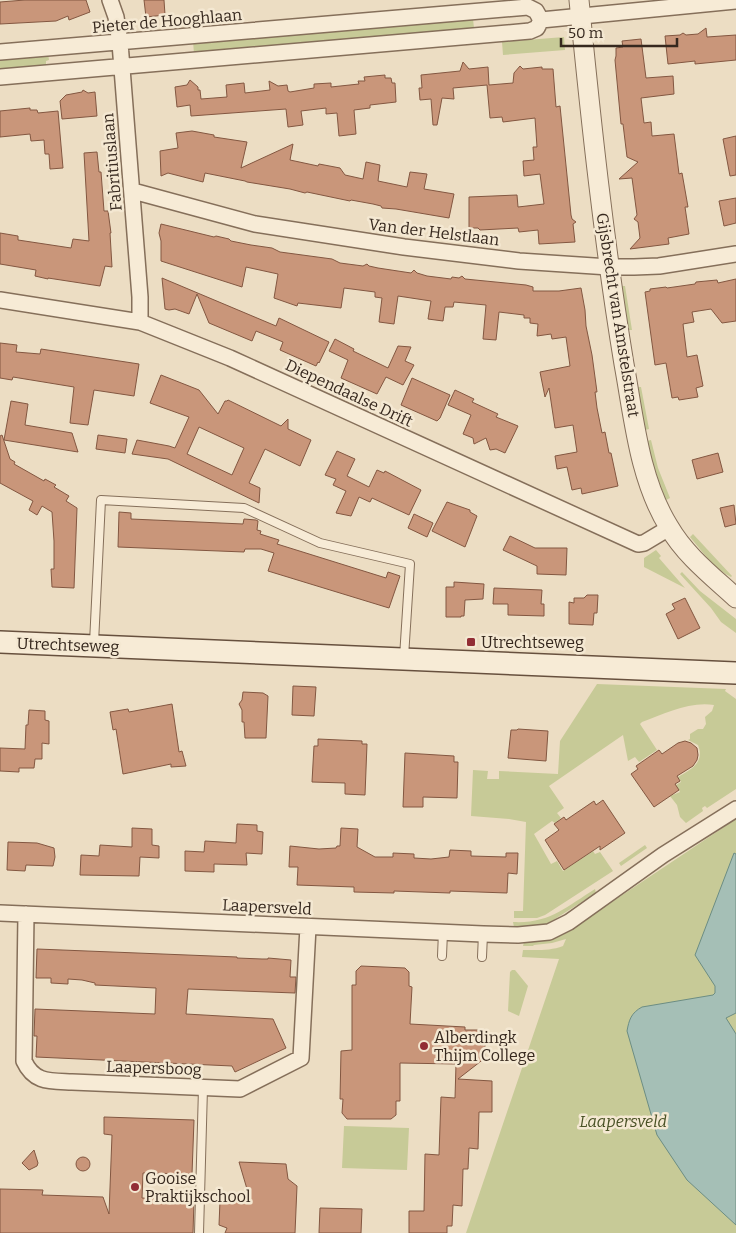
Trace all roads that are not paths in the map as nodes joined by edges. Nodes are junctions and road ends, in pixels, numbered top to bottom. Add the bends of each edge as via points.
1 (110, 0) edge
2 (736, 1) edge
3 (579, 8) edge
4 (541, 20) junction
5 (120, 43) junction
6 (0, 52) edge
7 (122, 66) junction
8 (0, 77) edge
9 (133, 191) junction
10 (736, 254) edge
11 (609, 267) junction
12 (0, 300) edge
13 (140, 322) junction
14 (669, 528) junction
15 (736, 598) edge
16 (0, 642) edge
17 (94, 646) junction
18 (404, 660) junction
19 (736, 674) edge
20 (736, 809) edge
21 (0, 913) edge
22 (26, 914) junction
23 (308, 927) junction
24 (443, 932) junction
25 (483, 934) junction
26 (442, 956) dead end
27 (482, 958) dead end
28 (203, 1088) junction
29 (199, 1233) edge

1 - 5 street, Fabritiuslaan
2 - 3 street
3 - 4 street
3 - 11 street, Gijsbrecht van Amstelstraat
4 - 5 street, Pieter de Hooghlaan via 536,11 528,7
4 - 7 street via 537,28 530,31
5 - 6 street, Pieter de Hooghlaan
5 - 7 street, Fabritiuslaan
7 - 8 street
7 - 9 street, Fabritiuslaan
9 - 11 street, Van der Helstlaan via 254,224 509,260
9 - 13 street, Fabritiuslaan
10 - 11 street, Van der Helstlaan via 659,266
11 - 14 street, Gijsbrecht van Amstelstraat via 637,438 656,502
12 - 13 street, Diependaalse Drift
13 - 14 street, Diependaalse Drift via 230,358 638,544
14 - 15 street, Gijsbrecht van Amstelstraat via 697,562
16 - 17 main road, Utrechtseweg
17 - 18 main road, Utrechtseweg
17 - 18 lane via 101,500 244,508 320,543 410,564
18 - 19 main road, Utrechtseweg
20 - 25 street, Laapersveld via 663,855 569,922 549,932
21 - 22 street, Laapersveld
22 - 23 street, Laapersveld
22 - 28 street, Laapersboog via 24,1061 28,1070 47,1081
23 - 24 street, Laapersveld
23 - 28 street, Laapersboog via 301,1058 240,1088
24 - 25 street, Laapersveld
24 - 26 lane
25 - 27 lane
28 - 29 lane

